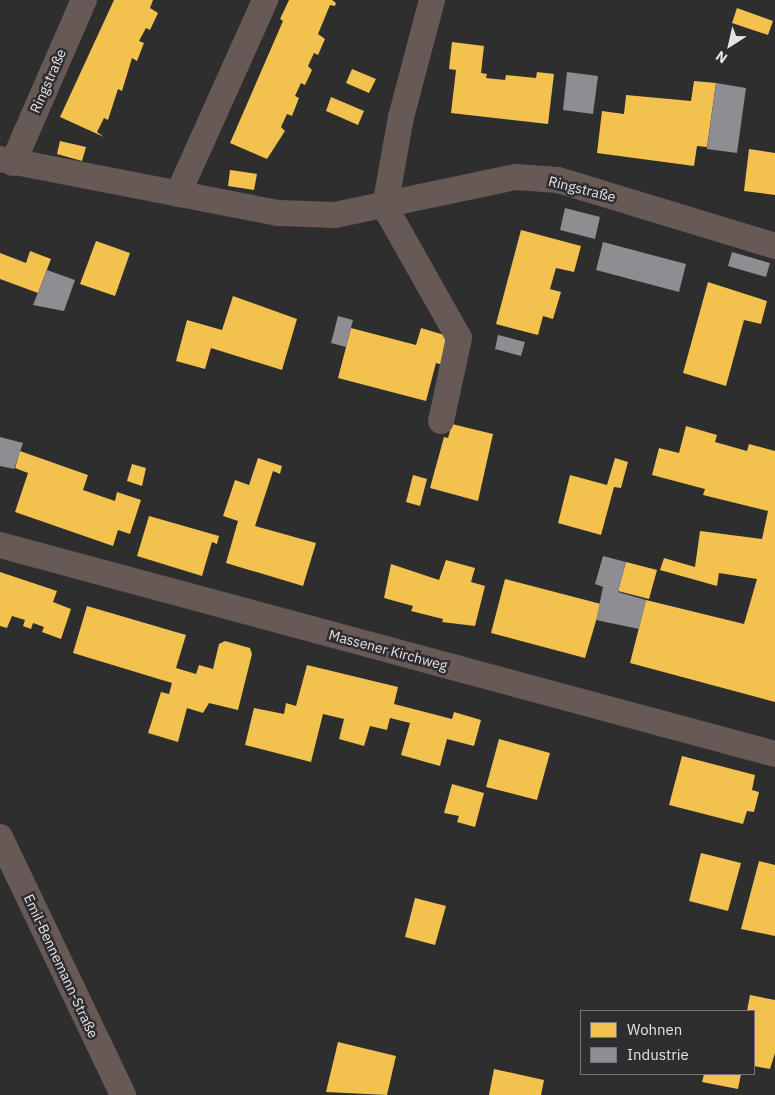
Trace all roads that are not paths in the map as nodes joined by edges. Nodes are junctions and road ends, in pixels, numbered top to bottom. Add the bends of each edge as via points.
1 (84, 0) edge
2 (266, 0) edge
3 (432, 0) edge
4 (6, 161) edge
5 (178, 194) junction
6 (385, 206) junction
7 (775, 246) edge
8 (441, 421) dead end
9 (0, 545) edge
10 (775, 754) edge
11 (0, 837) edge
12 (123, 1095) edge

1 - 4 street, Ringstraße
2 - 5 street
3 - 6 street via 400,117
4 - 5 street, Ringstraße
5 - 6 street, Ringstraße via 279,213 335,214
6 - 7 street, Ringstraße via 516,177 558,180
6 - 8 street via 459,338
9 - 10 street, Massener Kirchweg
11 - 12 street, Emil-Bennemann-Straße

